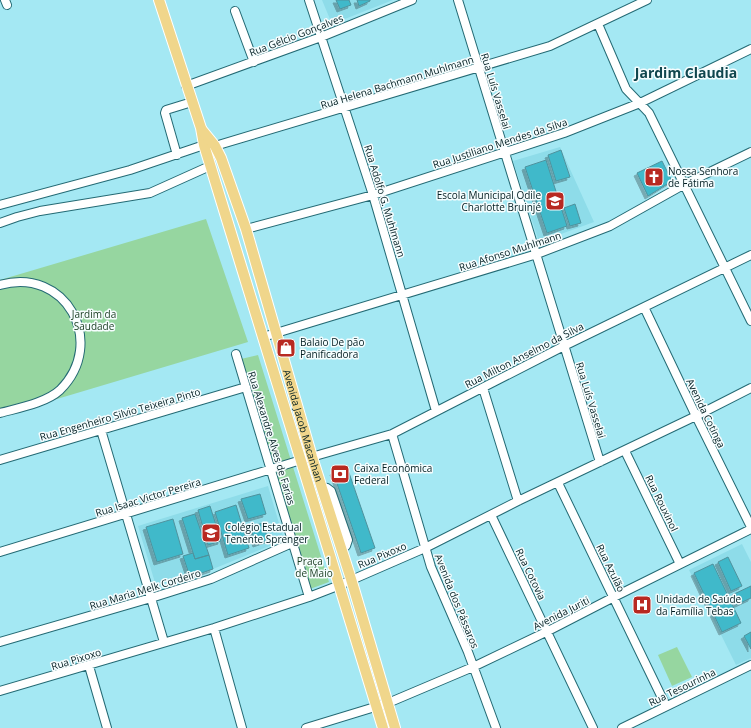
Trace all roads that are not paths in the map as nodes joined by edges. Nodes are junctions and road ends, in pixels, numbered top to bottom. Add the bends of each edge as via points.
1 (159, 0) edge
2 (309, 0) edge
3 (412, 0) edge
4 (458, 0) edge
5 (647, 0) edge
6 (235, 11) dead end
7 (598, 24) junction
8 (322, 37) junction
9 (751, 49) edge
10 (254, 62) junction
11 (480, 68) junction
12 (186, 86) junction
13 (192, 102) junction
14 (640, 103) junction
15 (345, 107) junction
16 (201, 128) junction
17 (204, 145) junction
18 (215, 146) junction
19 (751, 152) edge
20 (504, 153) junction
21 (177, 155) junction
22 (209, 163) junction
23 (685, 184) junction
24 (373, 195) junction
25 (0, 206) edge
26 (0, 223) edge
27 (246, 229) junction
28 (536, 254) junction
29 (751, 255) edge
30 (726, 267) junction
31 (0, 285) edge
32 (403, 294) junction
33 (644, 307) junction
34 (751, 321) edge
35 (276, 332) junction
36 (263, 337) junction
37 (564, 346) junction
38 (236, 354) dead end
39 (246, 387) junction
40 (483, 388) junction
41 (751, 388) edge
42 (436, 411) junction
43 (0, 413) edge
44 (696, 416) junction
45 (101, 430) junction
46 (392, 434) junction
47 (625, 450) junction
48 (312, 457) junction
49 (0, 460) edge
50 (301, 460) junction
51 (600, 462) junction
52 (270, 470) junction
53 (558, 483) junction
54 (518, 501) junction
55 (127, 514) junction
56 (491, 515) junction
57 (751, 528) edge
58 (292, 543) junction
59 (425, 548) junction
60 (0, 552) edge
61 (680, 564) junction
62 (351, 579) junction
63 (340, 585) junction
64 (309, 597) junction
65 (614, 597) junction
66 (151, 598) junction
67 (214, 628) junction
68 (548, 631) junction
69 (0, 642) edge
70 (164, 642) junction
71 (751, 665) edge
72 (89, 666) junction
73 (473, 667) junction
74 (0, 692) edge
75 (388, 703) junction
76 (666, 706) junction
77 (377, 708) junction
78 (107, 728) edge
79 (242, 728) edge
80 (306, 728) edge
81 (383, 728) edge
82 (395, 728) edge
83 (496, 728) edge
84 (593, 728) edge
85 (622, 728) edge

1 - 12 main road, Avenida Jacob Macanhan
2 - 8 street, Rua Adolfo G. Muhlmann
3 - 8 street, Rua Gélcio Gonçalves
4 - 11 street, Rua Luís Vasselai
5 - 7 street, Rua Helena Bachmann Muhlmann
6 - 10 street
7 - 11 street, Rua Helena Bachmann Muhlmann via 550,46
7 - 14 street via 626,89
8 - 10 street, Rua Gélcio Gonçalves
8 - 15 street, Rua Adolfo G. Muhlmann
9 - 14 street, Rua Justiliano Mendes da Silva
10 - 12 street, Rua Gélcio Gonçalves
11 - 15 street, Rua Helena Bachmann Muhlmann
11 - 20 street, Rua Luís Vasselai
12 - 13 main road, Avenida Jacob Macanhan
13 - 16 main road, Avenida Jacob Macanhan
13 - 21 street via 166,110 165,113
14 - 20 street, Rua Justiliano Mendes da Silva
14 - 23 street via 649,113
15 - 18 street, Rua Helena Bachmann Muhlmann
15 - 24 street, Rua Adolfo G. Muhlmann
16 - 17 main road, Avenida Jacob Macanhan
16 - 18 main road, Avenida Jacob Macanhan
17 - 21 street
17 - 22 main road, Avenida Jacob Macanhan
18 - 22 main road
18 - 27 main road, Avenida Jacob Macanhan
19 - 23 street, Rua Afonso Muhlmann
20 - 24 street, Rua Justiliano Mendes da Silva
20 - 28 street, Rua Luís Vasselai
21 - 25 street
22 - 26 street via 150,193 40,211
22 - 36 main road, Avenida Jacob Macanhan
23 - 28 street, Rua Afonso Muhlmann via 610,226
23 - 30 street
24 - 27 street, Rua Justiliano Mendes da Silva
24 - 32 street, Rua Adolfo G. Muhlmann
27 - 35 main road, Avenida Jacob Macanhan
28 - 32 street, Rua Afonso Muhlmann
28 - 37 street, Rua Luís Vasselai
29 - 30 street, Rua Milton Anselmo da Silva
30 - 33 street, Rua Milton Anselmo da Silva
30 - 34 street
31 - 43 street via 20,282 39,285 56,294 73,314 80,335 80,354 74,371 59,391 46,399
32 - 35 street, Rua Afonso Muhlmann
32 - 42 street, Rua Adolfo G. Muhlmann
33 - 37 street, Rua Milton Anselmo da Silva
33 - 44 street, Avenida Cotinga
35 - 36 street, Rua Afonso Muhlmann
35 - 48 main road, Avenida Jacob Macanhan
36 - 50 main road, Avenida Jacob Macanhan
37 - 40 street, Rua Milton Anselmo da Silva
37 - 51 street, Rua Luís Vasselai
38 - 39 street, Rua Alexandre Alves de Farias
39 - 45 street, Rua Engenheiro Silvio Teixeira Pinto
39 - 52 street, Rua Alexandre Alves de Farias
40 - 42 street, Rua Milton Anselmo da Silva
40 - 54 street
41 - 44 street, Rua Pixoxo
42 - 46 street, Rua Milton Anselmo da Silva
44 - 47 street, Rua Pixoxo
44 - 57 street, Avenida Cotinga
45 - 49 street, Rua Engenheiro Silvio Teixeira Pinto
45 - 55 street
46 - 48 street, Rua Milton Anselmo da Silva
46 - 59 street, Avenida dos Pássaros
47 - 51 street, Rua Pixoxo
47 - 61 street, Rua Rouxinol
48 - 50 street, Rua Milton Anselmo da Silva
48 - 62 main road, Avenida Jacob Macanhan
50 - 52 street, Rua Isaac Victor Pereira
50 - 63 main road, Avenida Jacob Macanhan
51 - 53 street, Rua Pixoxo
52 - 55 street, Rua Isaac Victor Pereira
52 - 58 street, Rua Alexandre Alves de Farias
53 - 54 street, Rua Pixoxo
53 - 65 street, Rua Azulão
54 - 56 street, Rua Pixoxo
55 - 60 street, Rua Isaac Victor Pereira
55 - 66 street
56 - 59 street, Rua Pixoxo
56 - 68 street, Rua Cotovia
57 - 61 street, Avenida Juriti
58 - 64 street, Rua Alexandre Alves de Farias
58 - 66 street, Rua Maria Melk Cordeiro via 212,579
59 - 62 street, Rua Pixoxo
59 - 73 street, Avenida dos Pássaros
61 - 65 street, Avenida Juriti
62 - 63 street, Rua Pixoxo
62 - 75 main road, Avenida Jacob Macanhan
63 - 64 street, Rua Pixoxo
63 - 77 main road, Avenida Jacob Macanhan
64 - 67 street, Rua Pixoxo
65 - 68 street, Avenida Juriti
65 - 76 street, Rua Azulão
66 - 69 street, Rua Maria Melk Cordeiro
66 - 70 street
67 - 70 street, Rua Pixoxo
67 - 79 street
68 - 73 street, Avenida Juriti
68 - 84 street, Rua Cotovia
70 - 72 street, Rua Pixoxo
71 - 76 street, Rua Tesourinha
72 - 74 street, Rua Pixoxo
72 - 78 street
73 - 75 street, Avenida Juriti
73 - 83 street, Avenida dos Pássaros
75 - 77 street, Avenida Juriti
75 - 82 main road, Avenida Jacob Macanhan
76 - 85 street, Rua Tesourinha
77 - 80 street, Avenida Juriti
77 - 81 main road, Avenida Jacob Macanhan

